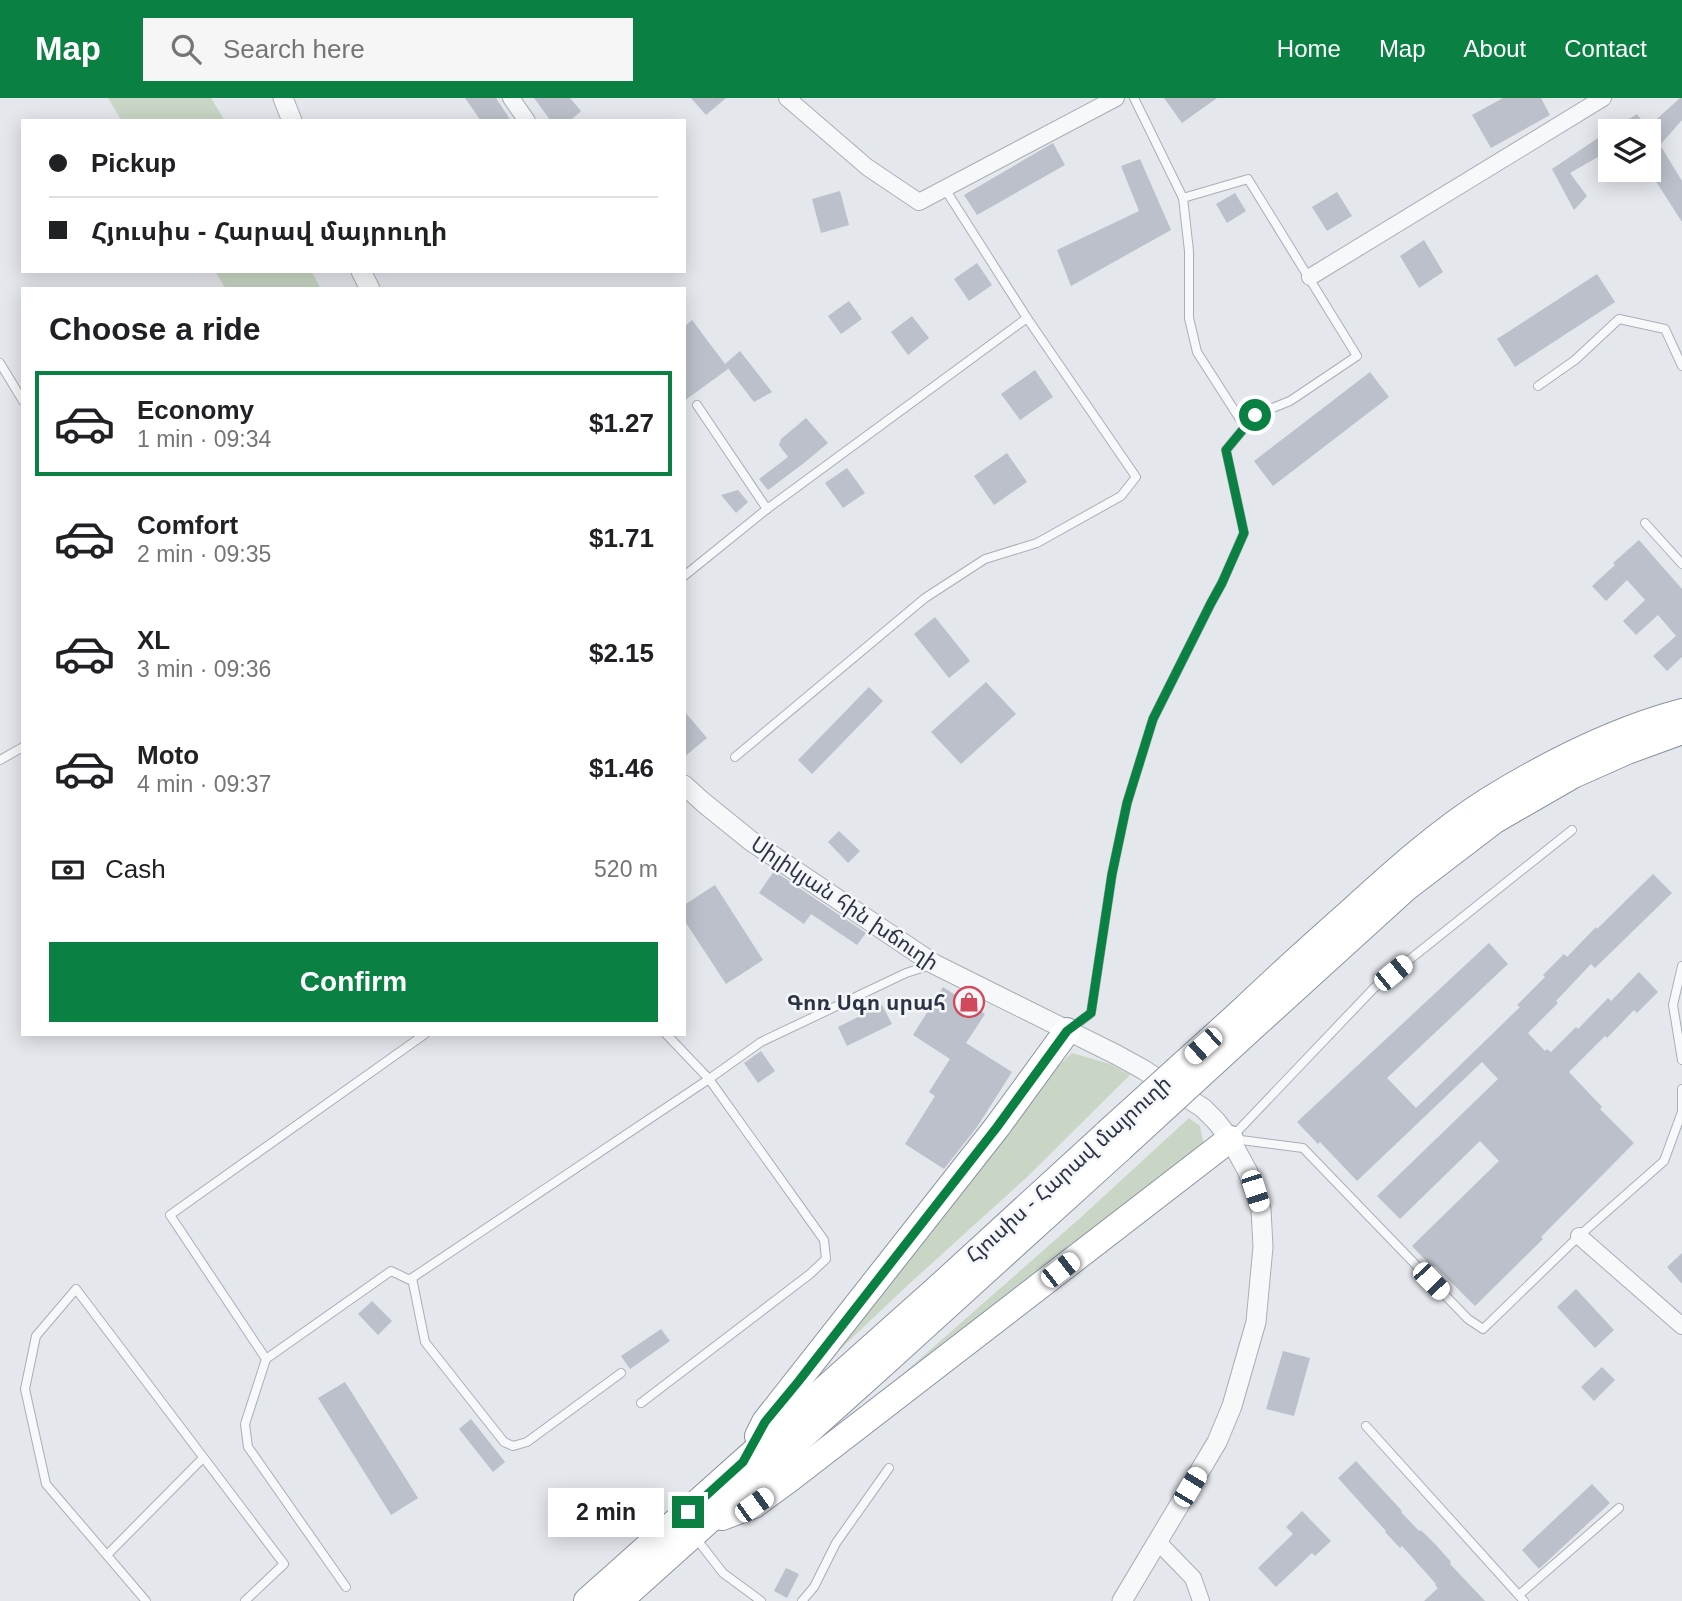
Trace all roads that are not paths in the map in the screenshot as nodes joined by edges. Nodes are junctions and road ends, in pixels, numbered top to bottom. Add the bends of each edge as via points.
1 (283, 98) edge
2 (511, 98) edge
3 (787, 98) edge
4 (1116, 98) edge
5 (1134, 98) edge
6 (1603, 98) edge
7 (291, 119) edge
8 (526, 119) edge
9 (945, 189) junction
10 (1182, 198) junction
11 (1310, 277) junction
12 (1027, 318) junction
13 (0, 363) edge
14 (1682, 366) edge
15 (1538, 386) dead end
16 (21, 398) edge
17 (697, 404) dead end
18 (1245, 427) junction
19 (767, 509) junction
20 (1645, 523) dead end
21 (1682, 564) edge
22 (686, 574) edge
23 (1682, 712) edge
24 (1682, 732) edge
25 (21, 748) edge
26 (735, 757) dead end
27 (0, 760) edge
28 (686, 787) edge
29 (1572, 830) dead end
30 (934, 964) junction
31 (1682, 966) edge
32 (1273, 996) junction
33 (1067, 1031) junction
34 (422, 1036) edge
35 (668, 1036) edge
36 (1682, 1060) edge
37 (709, 1079) junction
38 (1682, 1089) edge
39 (1230, 1139) junction
40 (1114, 1140) junction
41 (1579, 1236) junction
42 (412, 1278) junction
43 (1682, 1326) edge
44 (266, 1359) junction
45 (621, 1373) dead end
46 (641, 1404) dead end
47 (1366, 1426) dead end
48 (203, 1458) junction
49 (743, 1462) junction
50 (889, 1468) dead end
51 (1619, 1508) dead end
52 (700, 1529) junction
53 (1157, 1541) junction
54 (107, 1555) junction
55 (346, 1587) dead end
56 (1522, 1598) edge
57 (146, 1601) edge
58 (245, 1601) edge
59 (587, 1601) edge
60 (620, 1601) edge
61 (761, 1601) edge
62 (802, 1601) edge
63 (1122, 1601) edge
64 (1201, 1601) edge

1 - 7 street
2 - 8 street
3 - 9 street via 867,167 919,202
4 - 9 street
5 - 10 lane
6 - 11 street
9 - 12 lane
10 - 11 lane via 1248,179
10 - 18 lane via 1189,251 1189,318 1197,352
11 - 18 lane via 1357,356 1290,401 1255,415
12 - 19 lane
12 - 26 lane via 1136,477 1121,496 1037,543 985,559 925,598
13 - 16 lane
14 - 15 lane via 1665,329 1619,319 1575,360
17 - 19 lane
18 - 33 lane via 1226,450 1244,533 1153,719 1127,803 1112,874 1091,1013
19 - 22 lane
20 - 21 lane
23 - 32 highway, Հյուսիս - Հարավ մայրուղի via 1588,746 1487,801 1393,873
24 - 32 highway, Հյուսիս - Հարավ մայրուղի via 1573,775 1495,820
25 - 27 lane
28 - 30 street, Սիլիկյան հին խճուղի via 751,841
29 - 39 lane via 1374,988
30 - 33 street, Սիլիկյան հին խճուղի
30 - 37 lane via 906,972 761,1042
31 - 36 lane via 1673,1005
32 - 40 highway, Հյուսիս - Հարավ մայրուղի, bridge
33 - 39 street, Սիլիկյան հին խճուղի via 1144,1070 1203,1108
33 - 49 highway via 765,1422
34 - 44 lane via 170,1215
35 - 37 lane
37 - 42 lane
37 - 46 lane via 824,1240 826,1259
38 - 41 lane via 1682,1112 1664,1161
39 - 41 lane via 1303,1148 1468,1319 1483,1329
39 - 52 highway via 754,1505
39 - 53 street, Սիլիկյան հին խճուղի via 1261,1209 1263,1247 1256,1322 1217,1442
40 - 49 highway, Հյուսիս - Հարավ մայրուղի via 930,1295
40 - 52 highway, Հյուսիս - Հարավ մայրուղի
41 - 43 street
42 - 44 lane via 391,1271
42 - 45 lane via 425,1342 504,1442 513,1446 527,1442
44 - 55 lane via 245,1424 248,1447
47 - 56 lane
48 - 54 lane
48 - 54 lane via 76,1289 36,1336 25,1389 46,1484
48 - 58 lane via 284,1564
49 - 59 highway, Հյուսիս - Հարավ մայրուղի
50 - 62 lane
51 - 56 lane
52 - 60 highway, Հյուսիս - Հարավ մայրուղի
52 - 61 lane via 723,1573
53 - 63 street, Սիլիկյան հին խճուղի
53 - 64 street via 1194,1578
54 - 57 lane

